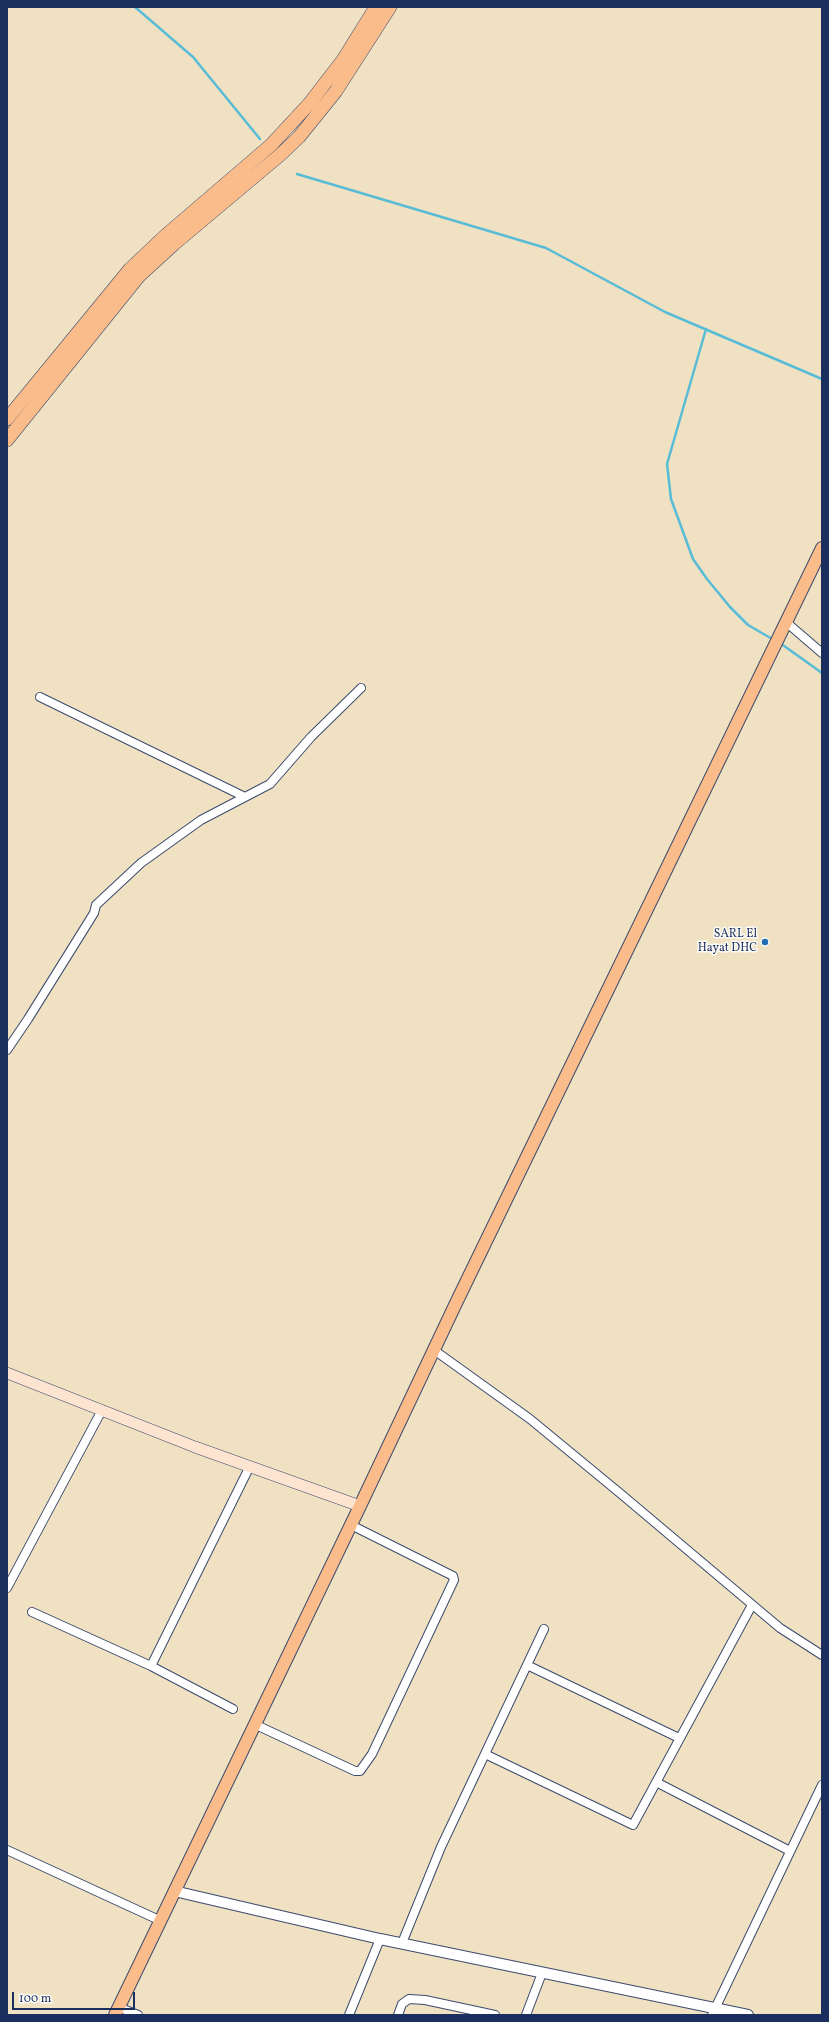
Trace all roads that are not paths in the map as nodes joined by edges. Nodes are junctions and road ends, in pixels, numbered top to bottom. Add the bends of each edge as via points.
1 (376, 7) edge
2 (390, 7) edge
3 (7, 420) edge
4 (7, 440) edge
5 (822, 548) edge
6 (786, 622) junction
7 (822, 653) edge
8 (361, 688) dead end
9 (40, 697) dead end
10 (245, 797) junction
11 (7, 1050) edge
12 (434, 1350) junction
13 (7, 1373) edge
14 (102, 1410) junction
15 (250, 1466) junction
16 (360, 1506) junction
17 (351, 1525) junction
18 (7, 1588) edge
19 (752, 1605) junction
20 (32, 1612) dead end
21 (544, 1629) dead end
22 (822, 1655) edge
23 (151, 1666) junction
24 (527, 1666) junction
25 (233, 1709) dead end
26 (254, 1724) junction
27 (679, 1738) junction
28 (485, 1754) junction
29 (656, 1782) junction
30 (822, 1785) edge
31 (7, 1850) edge
32 (790, 1851) junction
33 (174, 1891) junction
34 (159, 1920) junction
35 (380, 1939) junction
36 (402, 1943) junction
37 (542, 1972) junction
38 (116, 2011) edge
39 (713, 2012) edge
40 (138, 2015) edge
41 (349, 2015) edge
42 (398, 2015) edge
43 (495, 2015) edge
44 (526, 2015) edge
45 (748, 2015) edge

1 - 3 highway via 343,60 309,104 271,145 171,230 130,269
2 - 4 highway via 336,91 303,131 280,155 138,276
5 - 6 main road
6 - 7 street
6 - 12 main road
8 - 10 street via 311,737 270,784
9 - 10 street
10 - 11 street via 201,820 142,863 96,905 94,913
12 - 16 main road
12 - 19 street via 530,1419
13 - 14 main road
14 - 15 main road
14 - 18 street
15 - 16 main road
15 - 23 street
16 - 17 main road
17 - 26 main road
17 - 26 street via 453,1576 454,1580 372,1754 360,1771 355,1770
19 - 22 street via 780,1628
19 - 27 street
20 - 23 street
21 - 24 street
23 - 25 street
24 - 27 street
24 - 28 street
26 - 33 main road
27 - 29 street
28 - 29 street via 633,1825
28 - 36 street via 441,1847
29 - 32 street
30 - 32 street
31 - 34 street
32 - 39 street
33 - 34 main road
33 - 35 street
34 - 38 main road
35 - 36 street
35 - 41 street
36 - 37 street
37 - 39 street
37 - 44 street
38 - 40 street
39 - 45 street
42 - 43 street via 402,2004 409,1999

